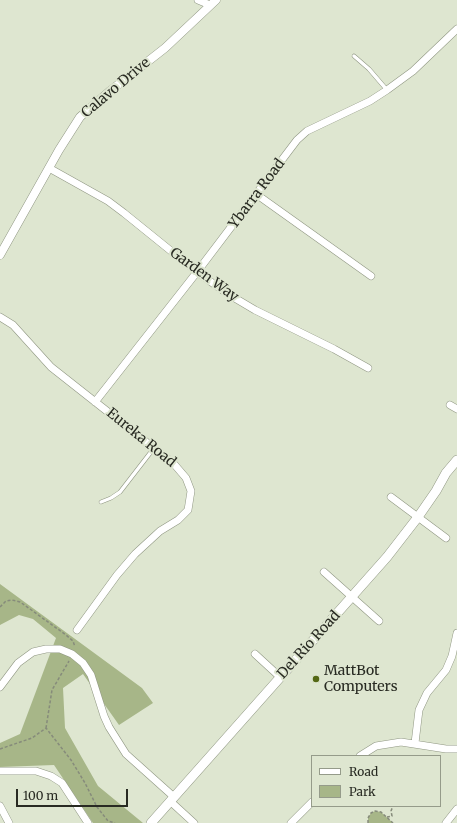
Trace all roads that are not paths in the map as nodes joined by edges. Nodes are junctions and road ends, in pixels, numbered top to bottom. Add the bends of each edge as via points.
1 (198, 0) edge
2 (213, 2) edge
3 (457, 29) edge
4 (354, 56) dead end
5 (387, 90) junction
6 (49, 168) junction
7 (256, 194) junction
8 (0, 255) edge
9 (197, 272) junction
10 (371, 276) dead end
11 (0, 317) edge
12 (368, 368) dead end
13 (95, 402) junction
14 (154, 448) junction
15 (457, 460) edge
16 (391, 497) dead end
17 (101, 502) dead end
18 (418, 517) junction
19 (446, 538) dead end
20 (324, 572) dead end
21 (352, 597) junction
22 (379, 620) dead end
23 (77, 630) dead end
24 (457, 633) edge
25 (255, 654) dead end
26 (280, 677) junction
27 (0, 687) edge
28 (415, 743) junction
29 (457, 749) edge
30 (362, 755) edge
31 (0, 771) edge
32 (172, 799) junction
33 (311, 803) edge
34 (0, 806) edge
35 (457, 808) edge
36 (9, 823) edge
37 (88, 823) edge
38 (151, 823) edge
39 (194, 823) edge
40 (291, 823) edge
41 (446, 823) edge

1 - 2 street
2 - 6 street, Calavo Drive via 165,48 80,117
3 - 5 street, Ybarra Road via 413,71
4 - 5 lane
5 - 7 street, Ybarra Road via 370,101 307,131 297,140
6 - 8 street, Calavo Drive
6 - 9 street, Garden Way via 124,213
7 - 9 street, Ybarra Road
7 - 10 street
9 - 12 street, Garden Way via 255,310
9 - 13 street, Ybarra Road
11 - 13 street, Eureka Road via 13,325 51,366
13 - 14 street, Eureka Road
14 - 17 lane via 120,492
14 - 23 street, Eureka Road via 174,464 186,478 191,491 188,510 160,531 116,574
15 - 18 main road, Del Rio Road
16 - 18 street
18 - 19 street
18 - 21 main road, Del Rio Road
20 - 21 street
21 - 22 street
21 - 26 main road, Del Rio Road
24 - 28 street via 446,670 427,693 419,710
25 - 26 street
26 - 32 main road, Del Rio Road
27 - 32 street via 18,663 33,652 60,649 72,654 83,663 91,675 106,722 126,754
28 - 29 street
28 - 30 street via 401,742 376,746
31 - 37 street via 36,771 51,776 62,783
32 - 38 main road, Del Rio Road
32 - 39 street
33 - 40 street
34 - 36 street
35 - 41 street

